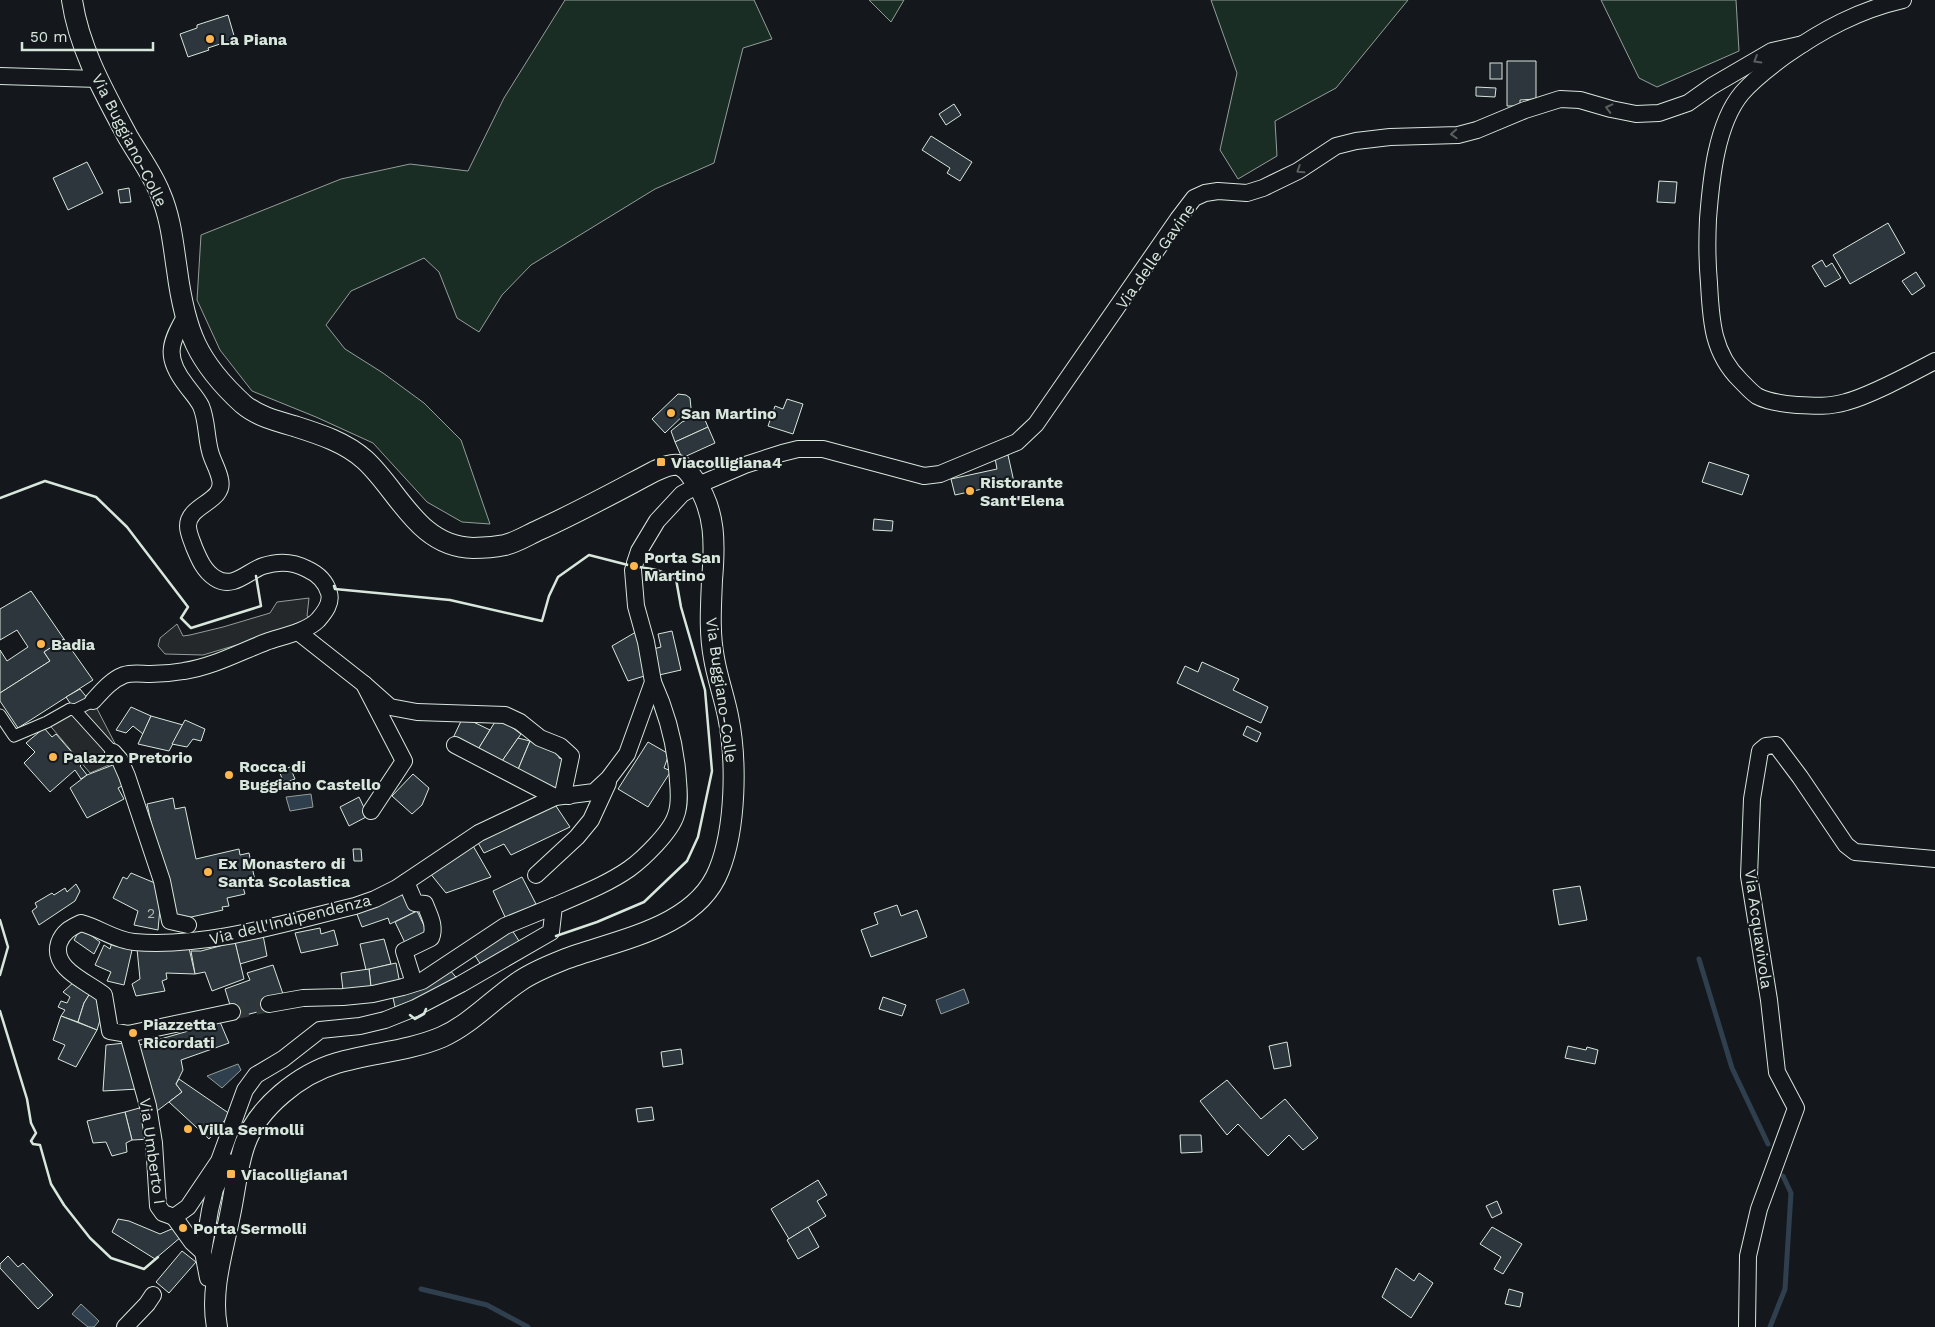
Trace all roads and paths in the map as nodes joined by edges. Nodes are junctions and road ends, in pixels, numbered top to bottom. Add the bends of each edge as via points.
1 (72, 0) edge
2 (1903, 0) edge
3 (1802, 44) junction
4 (0, 76) edge
5 (98, 79) junction
6 (185, 316) junction
7 (1935, 361) edge
8 (698, 485) junction
9 (298, 632) junction
10 (653, 682) junction
11 (364, 684) junction
12 (93, 701) joint
13 (75, 710) junction
14 (0, 715) edge
15 (455, 744) dead end
16 (113, 752) joint
17 (609, 778) junction
18 (562, 797) junction
19 (371, 811) dead end
20 (1935, 859) edge
21 (536, 875) dead end
22 (406, 882) junction
23 (554, 906) junction
24 (188, 925) dead end
25 (414, 983) junction
26 (269, 1004) tunnel mouth
27 (232, 1012) tunnel mouth
28 (130, 1038) junction
29 (239, 1148) junction
30 (206, 1194) junction
31 (174, 1217) junction
32 (204, 1252) junction
33 (216, 1282) junction
34 (153, 1295) dead end
35 (125, 1327) edge
36 (217, 1327) edge
37 (1747, 1327) edge

1 - 5 street, Via Buggiano-Colle via 84,46
2 - 3 street, Via delle Gavine via 1848,18
3 - 7 street, Via delle Gavine via 1741,93 1720,139 1711,187 1706,244 1710,309 1721,355 1729,369 1757,396 1787,404 1822,406 1846,402
3 -> 8 street, Via delle Gavine via 1772,51 1688,103 1659,113 1636,114 1580,100 1560,99 1458,135 1382,138 1336,146 1298,172 1263,188 1247,193 1218,190 1194,198 1036,424 1017,442 940,474 924,476 823,449 798,449 745,465
4 - 5 street
5 - 6 street, Via Buggiano-Colle via 164,202
6 - 8 street, Via Buggiano-Colle via 206,363 246,406 270,419 352,450 366,461 420,526 453,544 470,548 508,544 655,470 672,465 684,468
6 - 9 street via 172,343 172,363 205,416 210,449 221,481 220,490 190,517 188,526 200,562 214,578 223,582 240,579 273,563 295,563 321,578 327,586 330,604 317,621
8 - 10 street, Via dell'Indipendenza via 682,494 657,521 639,551 634,567 636,606
8 - 29 street, Via Buggiano-Colle via 712,524 711,635 728,714 733,759 727,840 720,870 710,888 686,910 653,930 538,970 466,1024 442,1037 338,1063 307,1076 262,1114
9 - 11 street
9 - 12 street via 201,668 127,674 115,679
10 - 17 street, Via dell'Indipendenza via 627,754
10 - 23 street via 675,747 679,794 676,816 667,831 630,868 610,881
11 - 18 street via 390,708 505,715 520,722 571,756
11 - 19 street via 404,761
12 - 13 street
13 - 14 street via 70,709 14,736
13 - 16 street
15 - 18 street
16 - 24 street via 127,776 162,881 170,921
17 - 18 street, Via dell'Indipendenza via 594,792
17 - 21 street via 592,820
18 - 22 street, Via dell'Indipendenza via 479,833
20 - 37 street, Via Acquavivola via 1855,852 1846,845 1776,745 1766,746 1760,751 1752,798 1749,876 1777,1072 1796,1108 1759,1209 1750,1247
22 - 25 street via 415,903 425,904 433,931 431,938 404,951
22 - 28 street, Via dell'Indipendenza via 355,906 209,940 134,942 115,938 81,923 65,932 58,951 62,964 104,994 110,1030
23 - 25 street via 505,926 422,981
23 - 30 street, Via Umberto I via 551,932 470,980 385,1020 320,1030 256,1075 245,1090
25 - 26 street via 372,994 304,998
27 - 28 street
28 - 31 street, Via Umberto I via 148,1106 158,1206 163,1213
29 - 30 street
29 - 33 street, Via Buggiano-Colle
30 - 31 street, Via Umberto I
30 - 32 street
31 - 32 street via 192,1242
32 - 33 street via 208,1278
33 - 36 street, Via Buggiano-Colle via 214,1312
34 - 35 street

